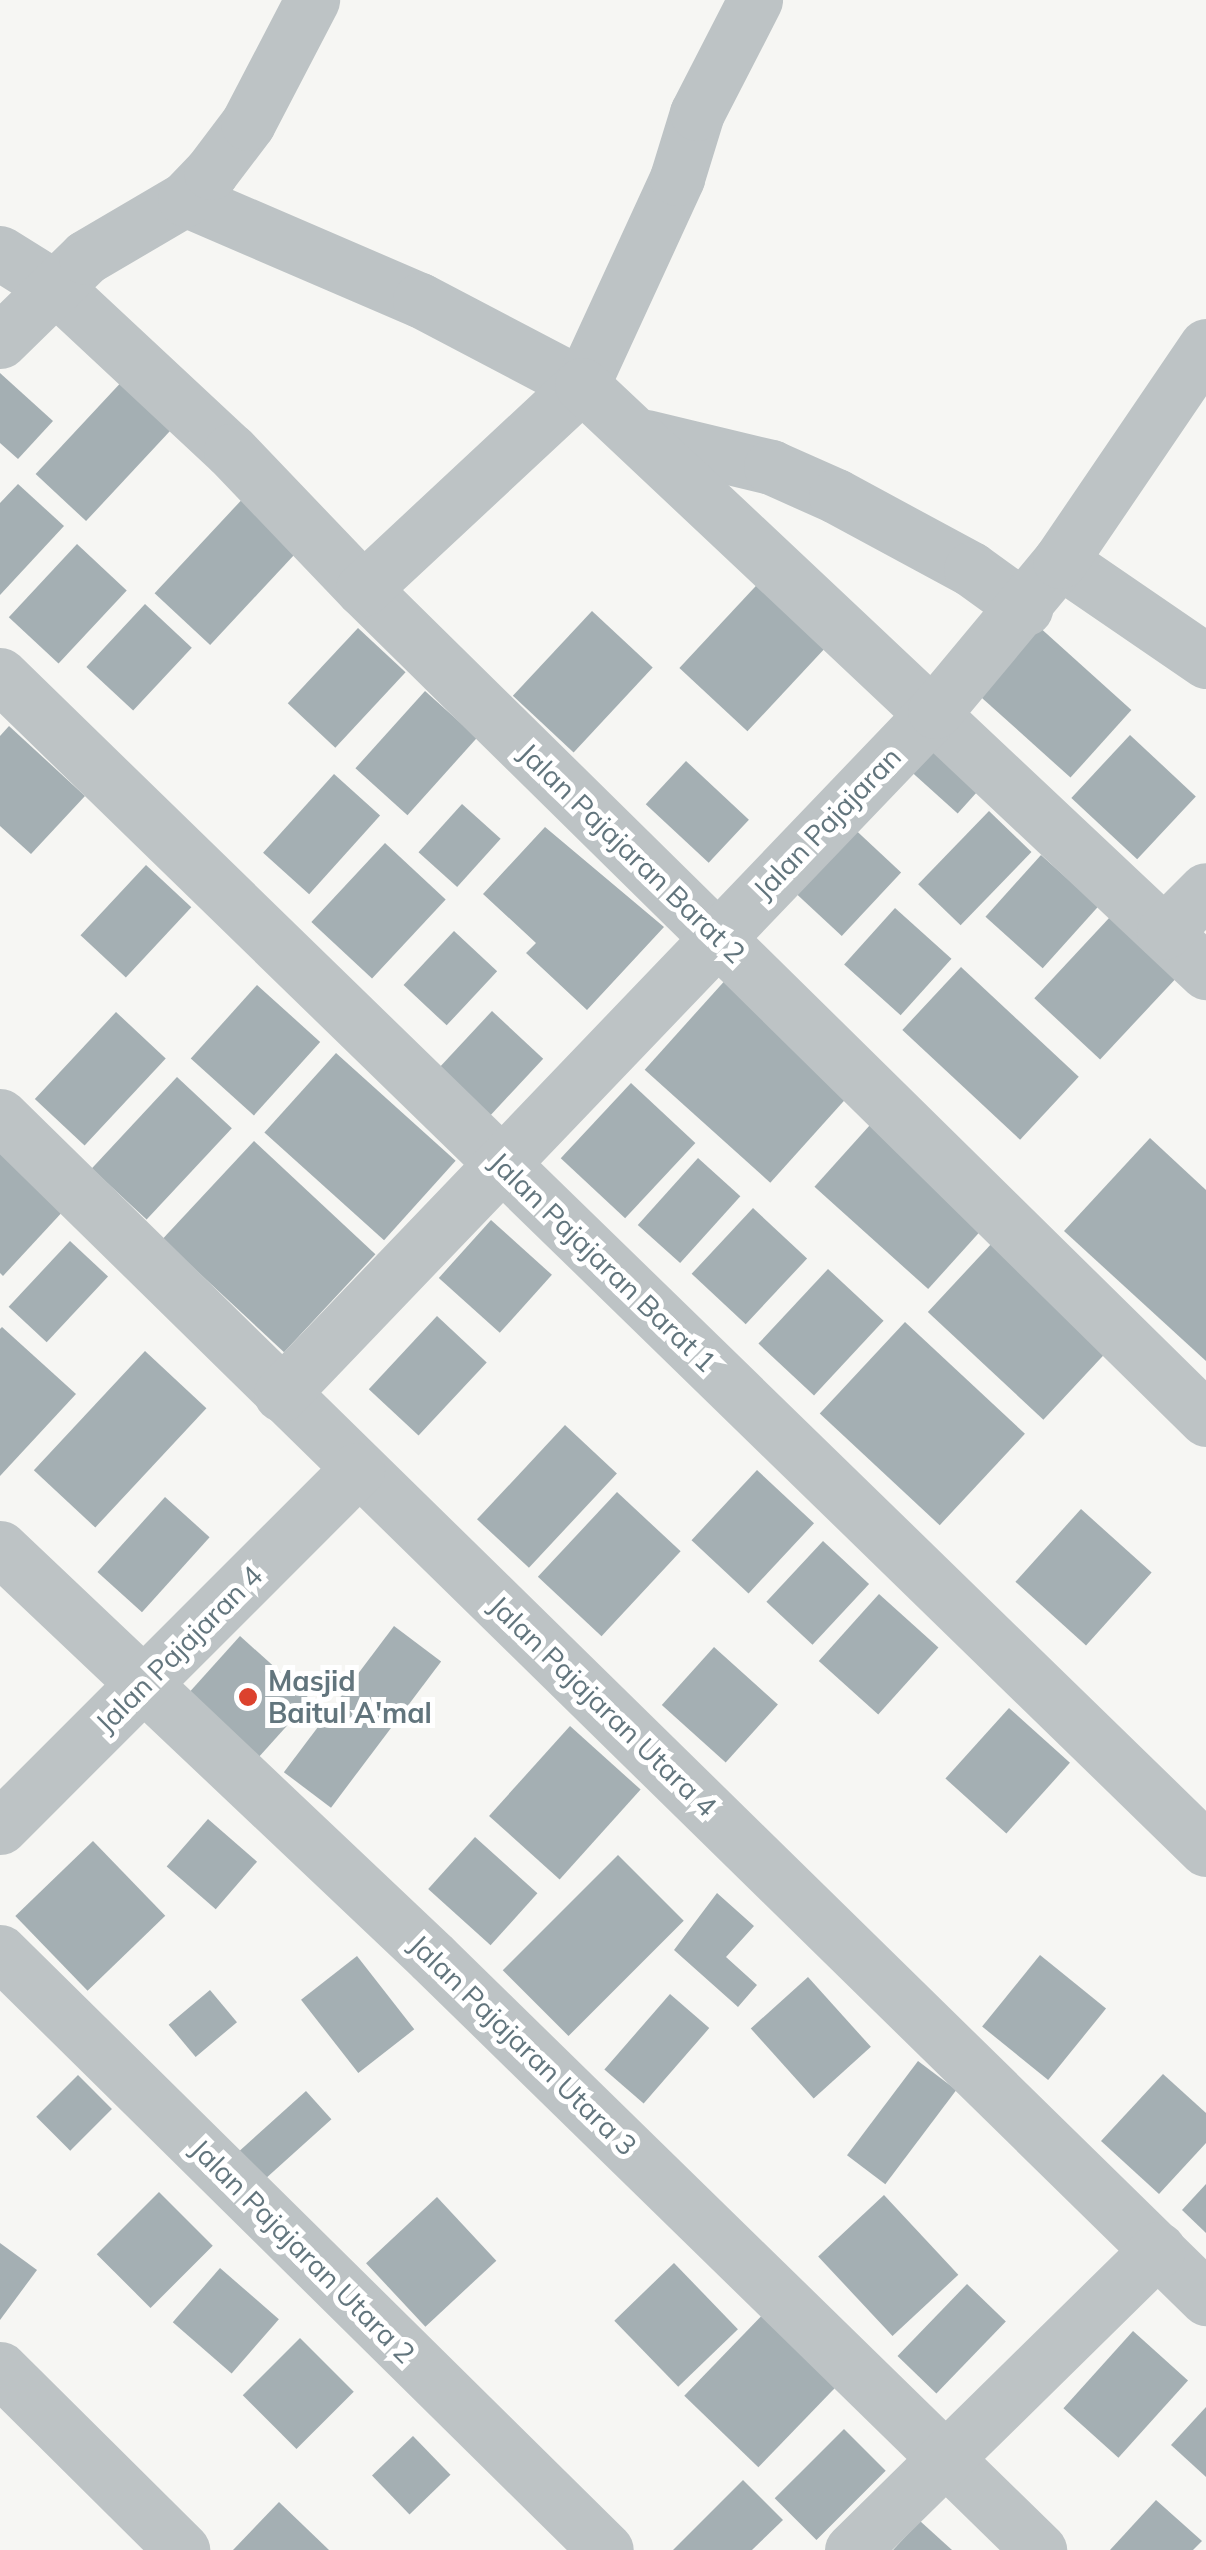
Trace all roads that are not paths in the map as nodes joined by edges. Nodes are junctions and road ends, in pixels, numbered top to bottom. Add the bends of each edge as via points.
1 (312, 0) edge
2 (755, 0) edge
3 (185, 199) junction
4 (0, 253) edge
5 (56, 288) junction
6 (0, 341) edge
7 (1206, 346) edge
8 (582, 385) junction
9 (643, 436) junction
10 (1060, 561) junction
11 (362, 589) junction
12 (1025, 608) junction
13 (1206, 661) edge
14 (0, 675) edge
15 (936, 712) junction
16 (1206, 890) edge
17 (1164, 932) junction
18 (716, 937) junction
19 (1206, 972) edge
20 (0, 1116) edge
21 (499, 1160) junction
22 (281, 1394) junction
23 (1206, 1419) edge
24 (357, 1470) junction
25 (0, 1548) edge
26 (140, 1687) junction
27 (0, 1827) edge
28 (1206, 1849) edge
29 (0, 1952) edge
30 (1158, 2249) junction
31 (1206, 2298) edge
32 (0, 2370) edge
33 (949, 2457) junction
34 (182, 2550) edge
35 (606, 2550) edge
36 (852, 2550) edge
37 (1039, 2550) edge

1 - 3 street via 248,123
2 - 8 street via 698,113 677,178
3 - 5 street via 126,228
3 - 8 street via 420,300
4 - 5 street, Jalan Pajajaran Barat 2
5 - 6 street
5 - 11 street, Jalan Pajajaran Barat 2 via 231,451
7 - 10 street, Jalan Pajajaran
8 - 9 street
8 - 11 street
9 - 12 street via 771,467 836,496 972,568
9 - 15 street
10 - 12 street, Jalan Pajajaran
10 - 13 street
11 - 18 street, Jalan Pajajaran Barat 2
12 - 15 street, Jalan Pajajaran
14 - 21 street, Jalan Pajajaran Barat 1
15 - 17 street
15 - 18 street, Jalan Pajajaran
16 - 17 street
17 - 19 street
18 - 21 street, Jalan Pajajaran
18 - 23 street, Jalan Pajajaran Barat 2
20 - 22 street, Jalan Pajajaran Utara 4
21 - 22 street, Jalan Pajajaran
21 - 28 street, Jalan Pajajaran Barat 1
22 - 24 street, Jalan Pajajaran Utara 4
24 - 26 street, Jalan Pajajaran 4
24 - 30 street, Jalan Pajajaran Utara 4
25 - 26 street, Jalan Pajajaran Utara 3
26 - 27 street, Jalan Pajajaran 4
26 - 33 street, Jalan Pajajaran Utara 3 via 432,1957
29 - 35 street, Jalan Pajajaran Utara 2
30 - 31 street, Jalan Pajajaran Utara 4
30 - 33 street
32 - 34 street
33 - 36 street
33 - 37 street, Jalan Pajajaran Utara 3

